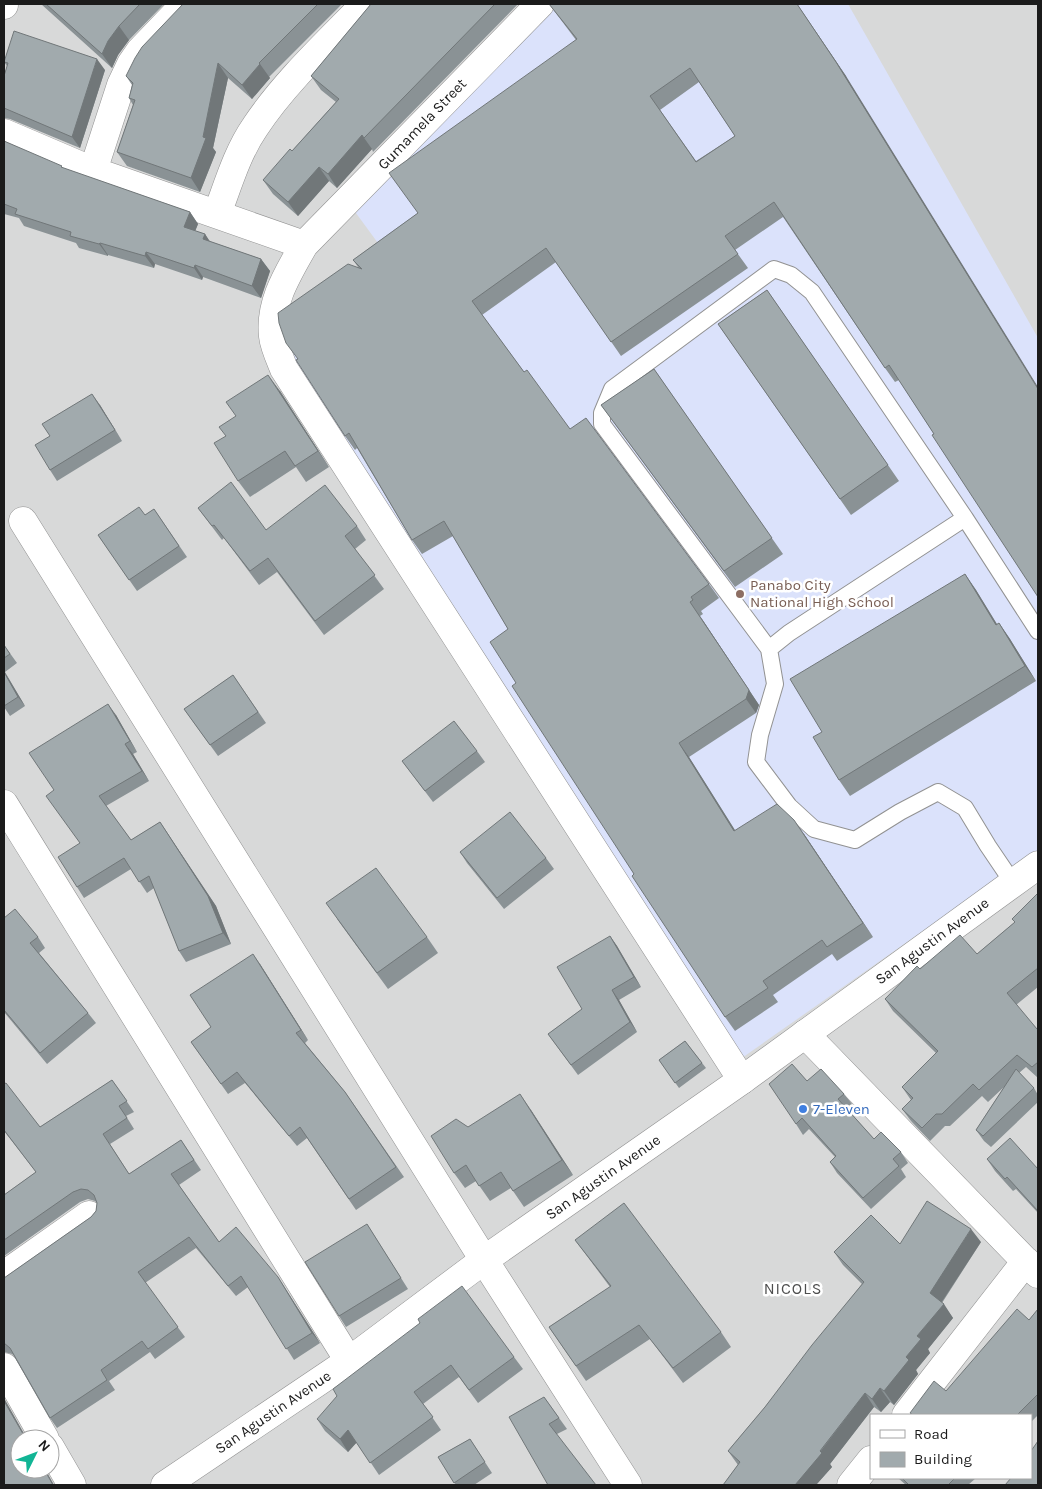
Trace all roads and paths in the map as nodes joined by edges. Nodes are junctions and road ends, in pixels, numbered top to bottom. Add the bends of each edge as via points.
1 (185, 4) edge
2 (364, 4) edge
3 (540, 4) edge
4 (4, 133) edge
5 (93, 171) junction
6 (217, 214) junction
7 (304, 245) junction
8 (965, 518) junction
9 (23, 521) dead end
10 (1038, 631) edge
11 (769, 649) junction
12 (4, 804) edge
13 (1038, 866) edge
14 (1013, 883) junction
15 (804, 1034) junction
16 (742, 1080) junction
17 (89, 1215) dead end
18 (484, 1260) junction
19 (1032, 1268) edge
20 (4, 1275) edge
21 (349, 1361) junction
22 (4, 1367) edge
23 (907, 1414) edge
24 (39, 1429) edge
25 (870, 1461) edge
26 (60, 1464) edge
27 (72, 1485) edge
28 (165, 1485) edge
29 (628, 1485) edge
30 (851, 1485) edge

1 - 5 street via 131,64 121,84
2 - 6 street via 281,92 254,128
3 - 7 street, Gumamela Street
4 - 5 street
5 - 6 street
6 - 7 street
7 - 16 street, Gumamela Street via 283,283 274,313 273,337 284,369
8 - 10 lane
8 - 11 lane
8 - 11 lane via 812,292 791,274 774,269 612,389 602,413 602,424
9 - 18 street
11 - 14 lane via 775,684 760,735 756,762 789,806 814,829 855,840 938,792 965,808
12 - 21 street
13 - 14 street, San Agustin Avenue
14 - 15 street, San Agustin Avenue
15 - 16 street, San Agustin Avenue
15 - 19 street
16 - 18 street, San Agustin Avenue
17 - 20 street
18 - 21 street, San Agustin Avenue
18 - 29 street
19 - 23 street
21 - 28 street, San Agustin Avenue
22 - 24 street
25 - 30 street
26 - 27 street

